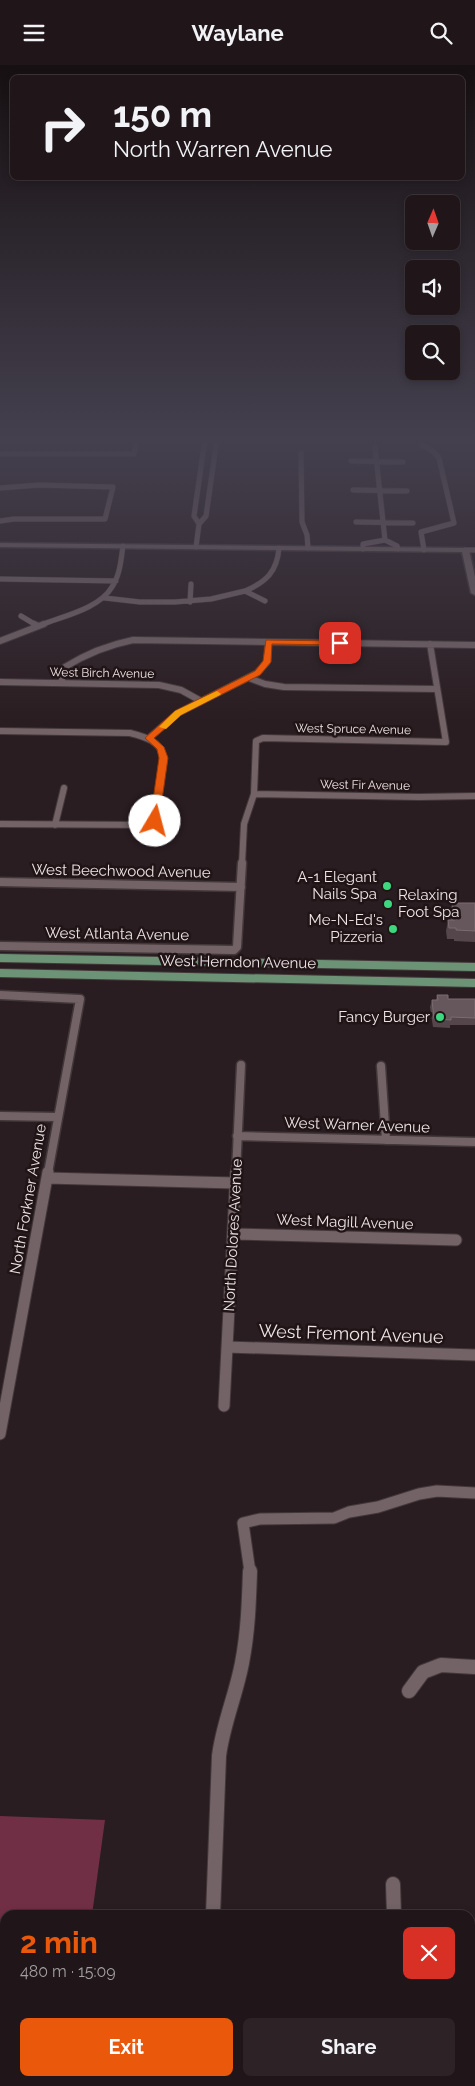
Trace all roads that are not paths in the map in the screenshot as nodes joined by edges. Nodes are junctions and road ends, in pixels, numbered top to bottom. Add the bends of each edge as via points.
1 (198, 533) edge
2 (306, 533) edge
3 (384, 533) edge
4 (422, 533) edge
5 (385, 540) junction
6 (0, 545) edge
7 (123, 547) junction
8 (196, 547) junction
9 (279, 548) junction
10 (308, 548) junction
11 (363, 549) junction
12 (398, 549) junction
13 (424, 550) junction
14 (465, 550) junction
15 (475, 550) edge
16 (0, 579) edge
17 (116, 581) junction
18 (192, 584) dead end
19 (245, 591) junction
20 (475, 593) edge
21 (105, 598) junction
22 (265, 601) dead end
23 (190, 602) junction
24 (21, 616) dead end
25 (38, 626) junction
26 (0, 641) edge
27 (268, 642) junction
28 (430, 644) junction
29 (475, 645) edge
30 (249, 678) junction
31 (0, 682) edge
32 (61, 683) junction
33 (437, 689) junction
34 (201, 701) junction
35 (0, 731) edge
36 (149, 738) junction
37 (259, 739) joint
38 (446, 742) joint
39 (64, 788) dead end
40 (254, 794) junction
41 (475, 796) edge
42 (0, 824) edge
43 (55, 825) junction
44 (0, 882) edge
45 (241, 887) junction
46 (0, 946) edge
47 (0, 958) edge
48 (475, 967) edge
49 (0, 973) edge
50 (475, 983) edge
51 (0, 995) edge
52 (241, 1065) dead end
53 (381, 1066) dead end
54 (0, 1116) edge
55 (57, 1117) junction
56 (237, 1136) junction
57 (386, 1140) junction
58 (475, 1142) edge
59 (47, 1178) junction
60 (235, 1183) junction
61 (233, 1234) junction
62 (456, 1240) dead end
63 (227, 1347) junction
64 (475, 1355) edge
65 (224, 1406) dead end
66 (1, 1419) edge
67 (0, 1434) edge
68 (475, 1493) edge
69 (475, 1667) edge
70 (409, 1691) dead end
71 (393, 1884) dead end
72 (213, 1910) edge
73 (394, 1910) edge

1 - 8 street
2 - 10 street
3 - 5 street
4 - 13 street
5 - 11 street via 363,544
5 - 12 street
6 - 7 street
7 - 8 street
7 - 17 street
8 - 9 street
9 - 10 street
9 - 19 street via 276,569 264,581
10 - 11 street
11 - 12 street
12 - 13 street
13 - 14 street
14 - 15 street
14 - 20 street
16 - 17 street
17 - 21 street
18 - 23 street
19 - 22 street
19 - 23 street
21 - 23 street
21 - 25 street
24 - 25 street
25 - 26 street
27 - 28 street
27 - 30 street via 265,665
27 - 32 street via 119,642 91,652 65,667
28 - 29 street
28 - 33 street
30 - 33 street via 284,687
30 - 34 street
31 - 32 street, West Birch Avenue
32 - 34 street, West Birch Avenue via 159,685
33 - 38 street
34 - 36 street via 178,713
35 - 36 street via 130,733
36 - 43 street via 161,748 164,758 152,825
37 - 38 street, West Spruce Avenue
37 - 40 street via 256,741
39 - 43 street
40 - 41 street, West Fir Avenue
40 - 45 street via 244,824
42 - 43 street
44 - 45 street, West Beechwood Avenue
45 - 46 street, West Atlanta Avenue via 237,947 234,950
47 - 48 main road, West Herndon Avenue
49 - 50 main road, West Herndon Avenue
51 - 55 street, North Forkner Avenue via 80,999
52 - 56 street, North Dolores Avenue
53 - 57 street
54 - 55 street
55 - 59 street, North Forkner Avenue
56 - 57 street, West Warner Avenue
56 - 60 street, North Dolores Avenue
57 - 58 street, West Warner Avenue
59 - 60 street
59 - 66 street, North Forkner Avenue
60 - 61 street, North Dolores Avenue
61 - 62 street, West Magill Avenue
61 - 63 street, North Dolores Avenue
63 - 64 street, West Fremont Avenue
63 - 65 street, North Dolores Avenue
66 - 67 street, North Forkner Avenue
68 - 72 street via 437,1491 334,1518 260,1519 242,1523 250,1568 248,1629 219,1756
69 - 70 street via 441,1665 423,1672
71 - 73 street

